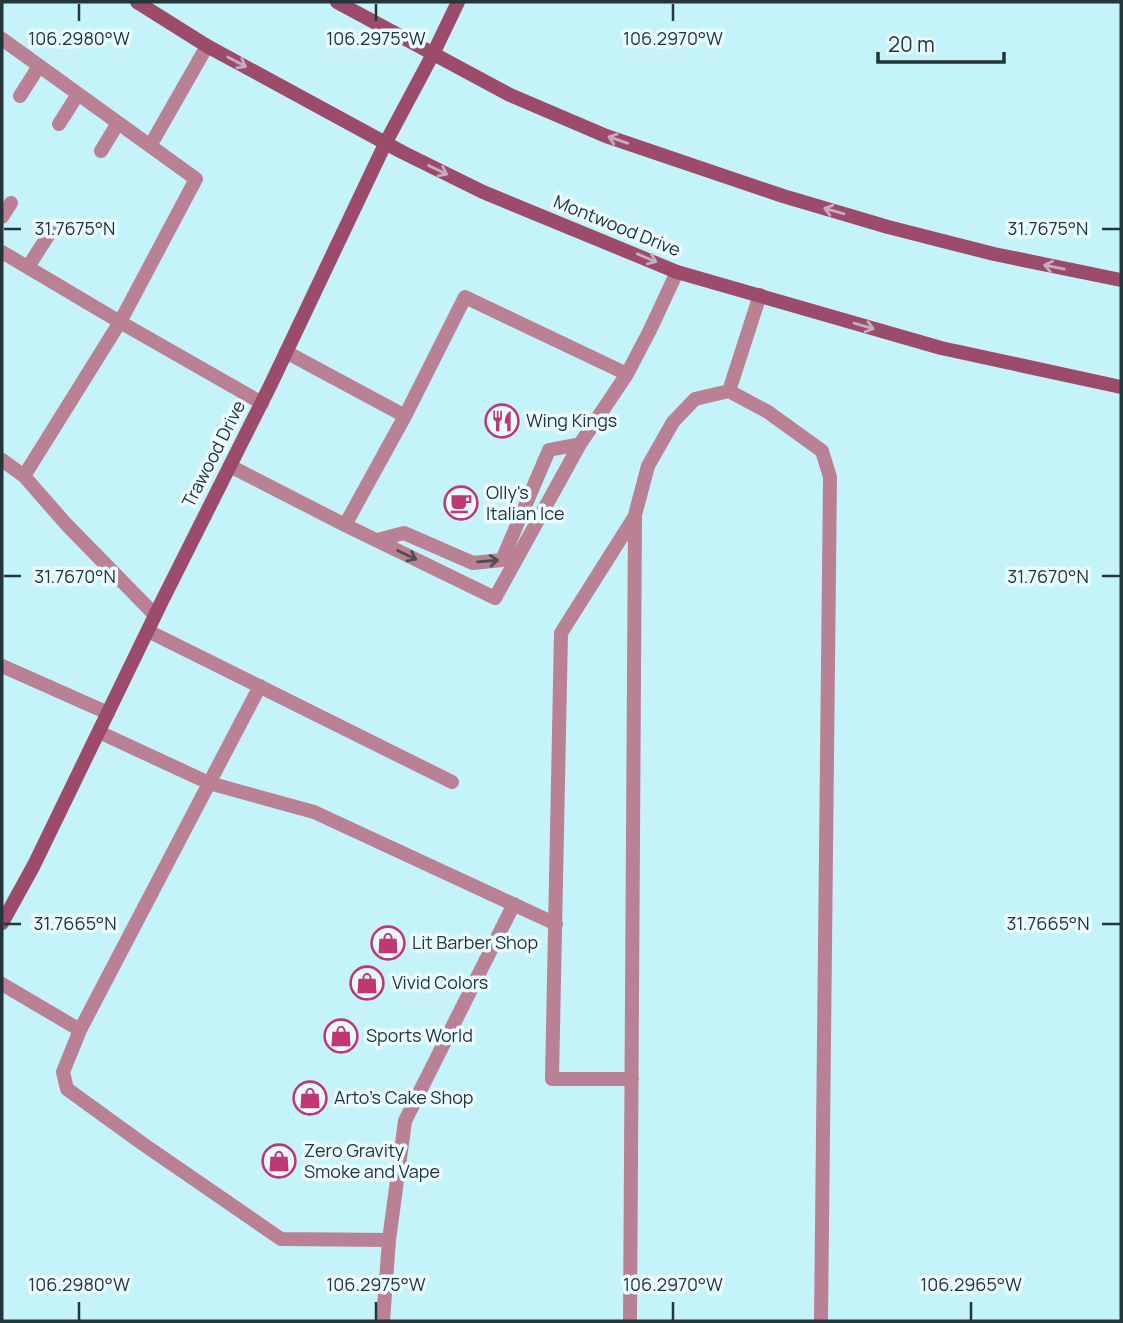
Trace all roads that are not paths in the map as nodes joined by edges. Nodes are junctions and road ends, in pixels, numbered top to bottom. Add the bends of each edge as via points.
1 (137, 2) edge
2 (337, 2) edge
3 (458, 2) edge
4 (2, 40) edge
5 (208, 46) junction
6 (433, 54) junction
7 (39, 66) junction
8 (78, 94) junction
9 (20, 96) dead end
10 (118, 123) junction
11 (60, 124) dead end
12 (386, 142) junction
13 (150, 146) junction
14 (101, 151) dead end
15 (11, 203) dead end
16 (2, 218) edge
17 (51, 231) dead end
18 (2, 251) edge
19 (28, 267) junction
20 (677, 272) junction
21 (1121, 280) edge
22 (760, 295) junction
23 (120, 322) junction
24 (286, 352) junction
25 (626, 374) junction
26 (1121, 387) edge
27 (729, 391) junction
28 (262, 403) junction
29 (405, 416) junction
30 (580, 444) junction
31 (2, 460) edge
32 (230, 466) junction
33 (24, 476) junction
34 (635, 514) junction
35 (345, 525) junction
36 (377, 540) junction
37 (155, 615) junction
38 (148, 631) junction
39 (2, 666) edge
40 (260, 686) junction
41 (108, 713) junction
42 (99, 732) junction
43 (452, 782) dead end
44 (209, 783) junction
45 (514, 904) junction
46 (2, 923) edge
47 (556, 924) junction
48 (2, 984) edge
49 (80, 1030) junction
50 (632, 1080) junction
51 (389, 1240) junction
52 (383, 1321) edge
53 (630, 1321) edge
54 (821, 1321) edge

1 - 5 main road, Montwood Drive
2 - 6 main road
3 - 6 main road, Trawood Drive
4 - 7 lane
5 -> 12 main road, Montwood Drive
5 - 13 lane
6 - 12 main road, Trawood Drive
21 -> 6 main road via 968,247 771,192 606,136 521,101
7 - 8 lane
7 - 9 lane
8 - 10 lane
8 - 11 lane
10 - 13 lane
10 - 14 lane
12 -> 20 main road, Montwood Drive via 483,192
12 - 24 main road, Trawood Drive
13 - 23 lane via 196,178
15 - 16 lane
17 - 19 lane
18 - 19 lane
19 - 23 lane
20 - 22 main road, Montwood Drive
20 - 25 lane
22 -> 26 main road, Montwood Drive via 941,348
22 - 27 lane
23 - 28 lane
23 - 33 lane
24 - 28 main road, Trawood Drive
24 - 29 lane
25 - 29 lane via 466,297
25 - 30 lane
27 - 34 lane via 695,399 673,422 648,466
27 - 54 lane via 822,451 830,477
28 - 32 main road, Trawood Drive
29 - 35 lane
36 -> 30 lane via 404,533 472,563 502,560 549,450
36 -> 30 lane via 495,598
31 - 33 lane
32 - 35 lane
32 - 37 main road, Trawood Drive
33 - 37 lane
34 - 47 lane via 561,633
34 - 50 lane
35 - 36 lane
37 - 38 main road, Trawood Drive
38 - 40 lane
38 - 41 main road, Trawood Drive
39 - 41 lane
40 - 43 lane
40 - 44 lane
41 - 42 main road, Trawood Drive
42 - 44 lane
42 - 46 main road, Trawood Drive
44 - 45 lane via 314,812
44 - 49 lane
45 - 47 lane
45 - 51 lane via 405,1121
47 - 50 lane via 552,1079
48 - 49 lane
49 - 51 lane via 63,1072 67,1088 281,1239
50 - 53 lane
51 - 52 lane

